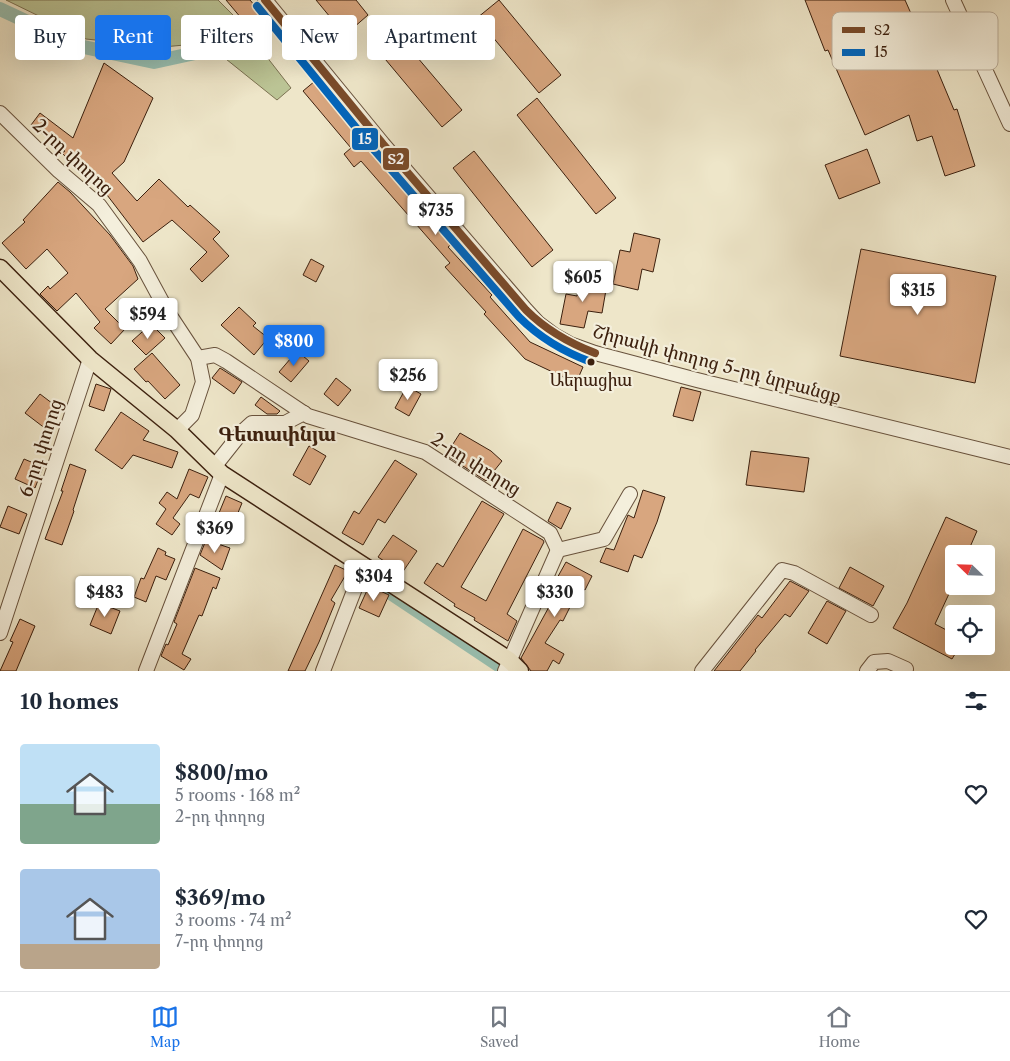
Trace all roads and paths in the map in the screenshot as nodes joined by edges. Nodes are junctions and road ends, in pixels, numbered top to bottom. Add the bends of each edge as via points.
1 (266, 0) edge
2 (953, 0) edge
3 (959, 12) edge
4 (985, 70) edge
5 (0, 113) edge
6 (1010, 124) edge
7 (0, 268) edge
8 (198, 358) junction
9 (90, 359) junction
10 (304, 413) junction
11 (177, 430) junction
12 (1010, 457) edge
13 (218, 470) junction
14 (630, 494) dead end
15 (558, 550) junction
16 (364, 565) junction
17 (871, 615) dead end
18 (0, 633) edge
19 (511, 667) edge
20 (906, 669) dead end
21 (146, 671) edge
22 (323, 671) edge
23 (702, 671) edge
24 (867, 671) edge

1 - 12 street, Շիրակի փողոց 5-րդ նրբանցք via 383,144 520,304 554,335 595,353
2 - 3 street
4 - 6 street
5 - 8 street, 2-րդ փողոց via 60,171 100,204 140,261
7 - 9 main road
8 - 10 street, 2-րդ փողոց via 215,355 226,360
8 - 11 street, 2-րդ փողոց via 203,382 192,415
9 - 11 main road
9 - 18 street, 6-րդ փողոց
10 - 13 street via 285,423 252,423 241,433
10 - 15 street, 2-րդ փողոց via 425,452 550,533
11 - 13 main road
13 - 16 main road
13 - 21 street
14 - 15 street via 604,538
15 - 19 street
16 - 19 main road
16 - 22 street
17 - 23 street via 794,573 782,570
20 - 24 street via 888,661 874,662

